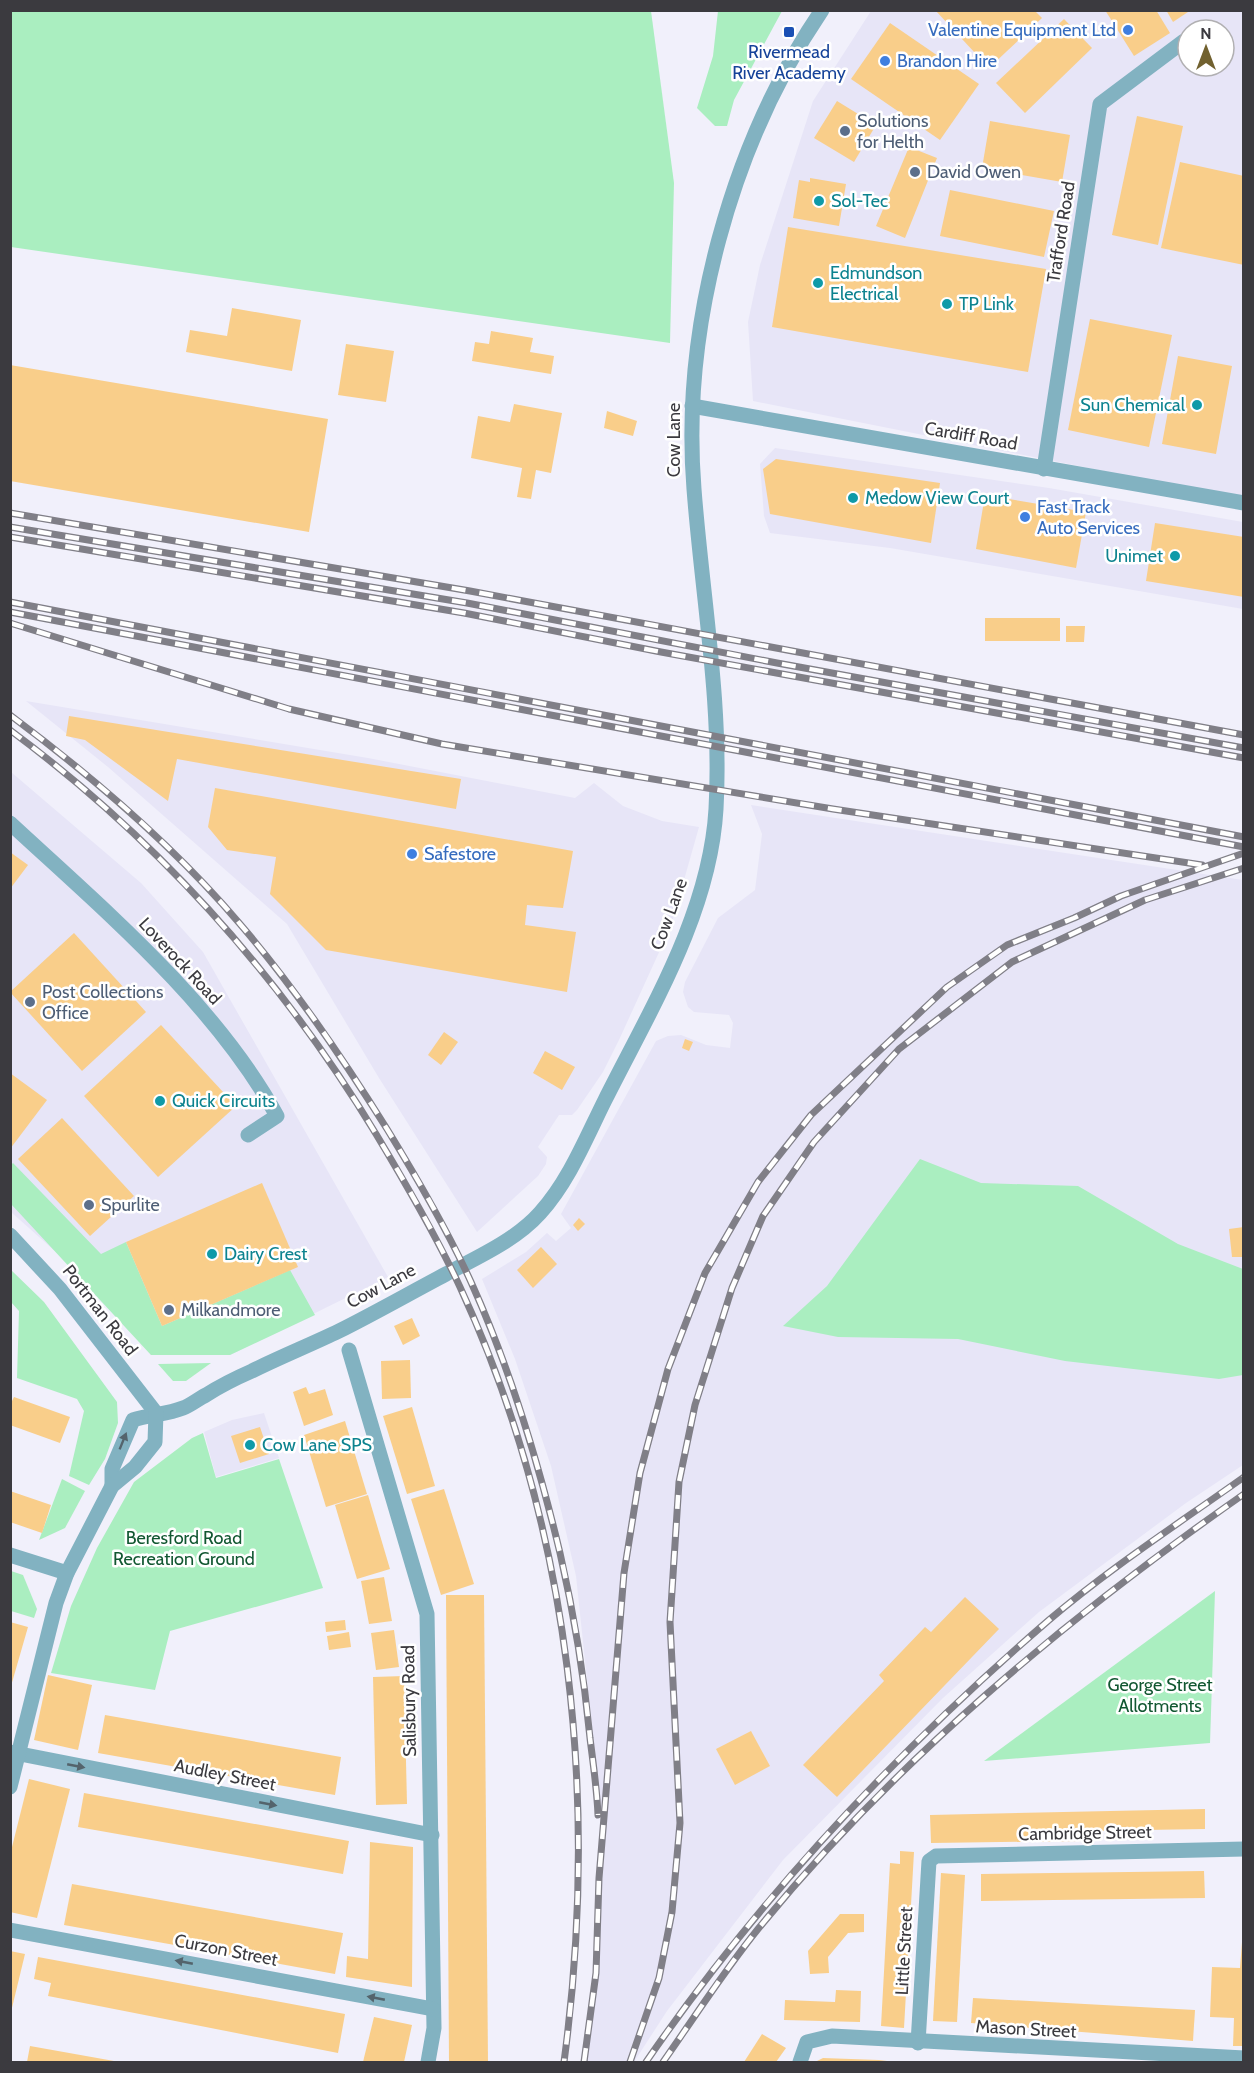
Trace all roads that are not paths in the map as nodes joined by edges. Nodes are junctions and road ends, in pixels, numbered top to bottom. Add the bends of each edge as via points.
1 (822, 10) edge
2 (1176, 47) edge
3 (692, 406) junction
4 (1044, 469) junction
5 (1244, 503) edge
6 (10, 823) edge
7 (248, 1135) dead end
8 (10, 1235) edge
9 (349, 1350) dead end
10 (156, 1413) junction
11 (112, 1486) junction
12 (10, 1555) edge
13 (67, 1573) junction
14 (15, 1754) edge
15 (10, 1787) edge
16 (432, 1835) junction
17 (1244, 1849) edge
18 (929, 1862) joint
19 (10, 1930) edge
20 (433, 2009) junction
21 (918, 2043) junction
22 (1244, 2058) edge
23 (428, 2062) edge
24 (800, 2062) edge

1 - 3 street, Cow Lane via 774,91 742,168 708,287
2 - 4 street, Trafford Road via 1100,104
3 - 4 street, Cardiff Road
3 - 10 street, Cow Lane via 693,487 717,771 712,843 687,929 569,1172 539,1214 479,1256 181,1410
4 - 5 street, Cardiff Road
6 - 7 street, Loverock Road via 139,943 248,1069 277,1116
8 - 10 street, Portman Road via 60,1289
9 - 16 street, Salisbury Road via 427,1614
10 - 11 street via 155,1442 135,1467
11 -> 10 street, Cow Lane via 112,1469 133,1420
11 - 13 street
12 - 13 street
13 - 14 street
14 - 15 street
14 -> 16 street, Audley Street
16 - 20 street, Salisbury Road
17 - 18 street, Cambridge Street via 936,1856
18 - 21 street, Little Street
20 -> 19 street, Curzon Street
20 - 23 street, Salisbury Road
21 - 22 street, Mason Street
21 - 24 street, Mason Street via 832,2036 807,2042

